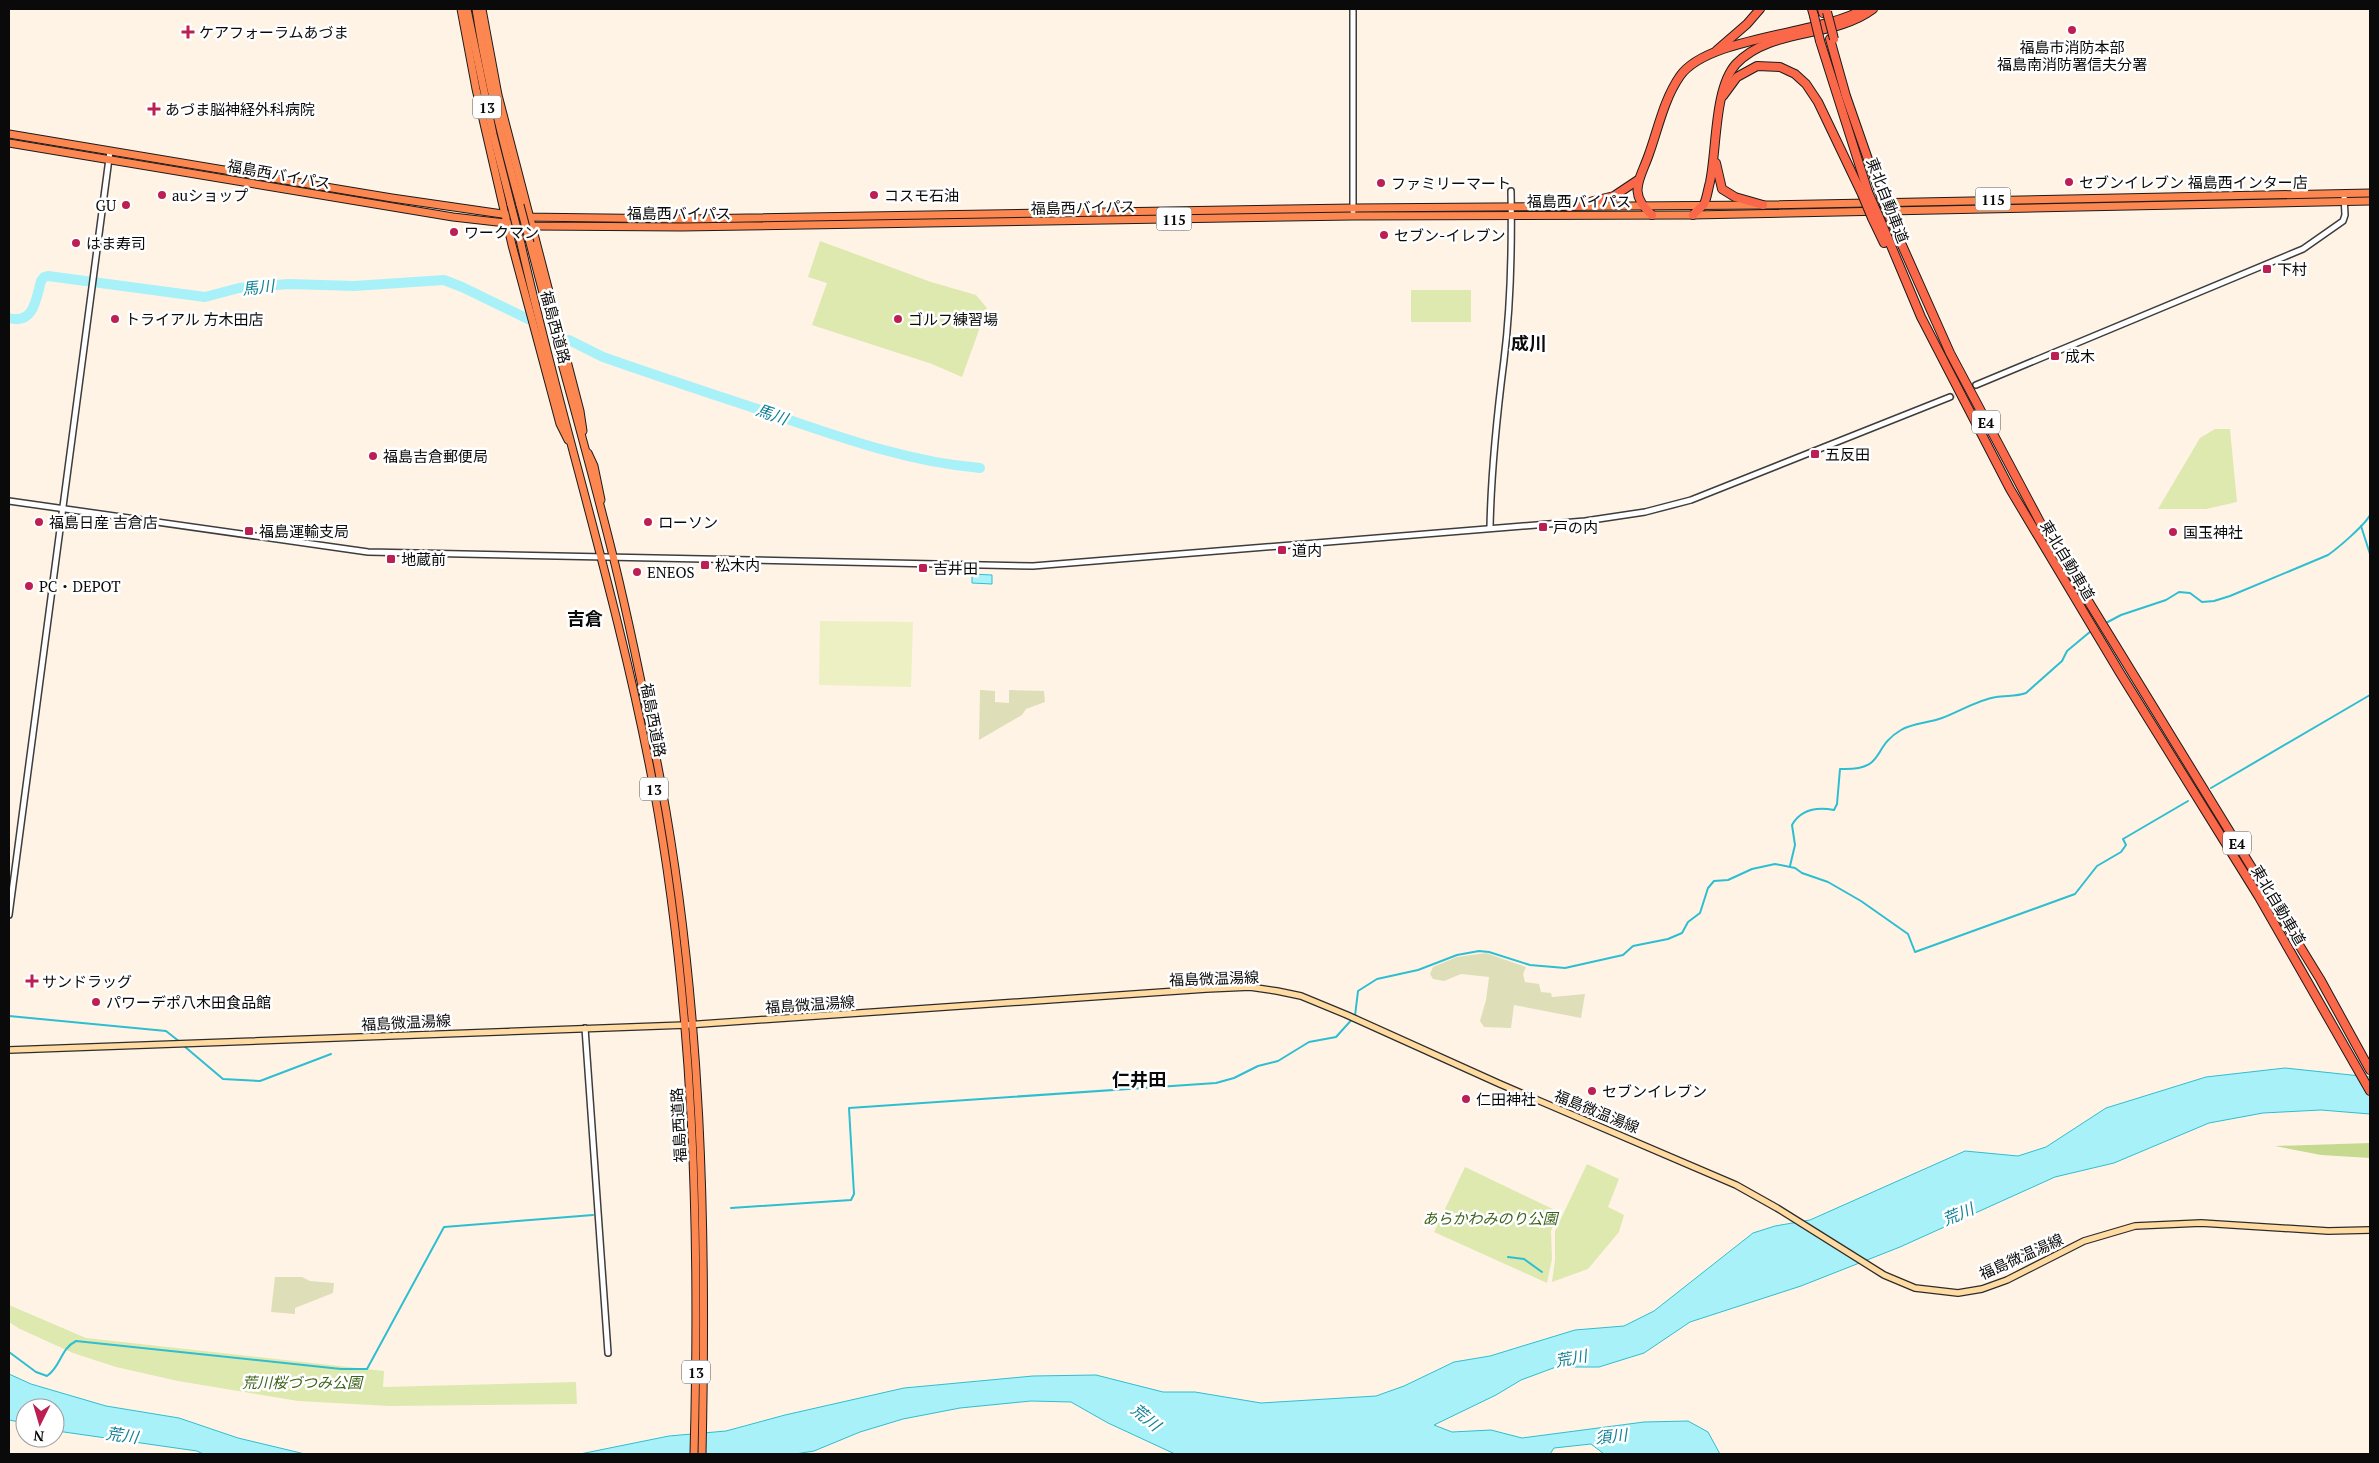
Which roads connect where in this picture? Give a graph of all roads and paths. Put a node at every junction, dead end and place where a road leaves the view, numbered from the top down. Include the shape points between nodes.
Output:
1 (462, 9) edge
2 (467, 9) edge
3 (476, 9) edge
4 (482, 9) edge
5 (1353, 9) edge
6 (1760, 9) edge
7 (1864, 9) edge
8 (1873, 9) edge
9 (1824, 11) edge
10 (1813, 13) edge
11 (1711, 54) junction
12 (1721, 97) junction
13 (9, 134) edge
14 (9, 143) edge
15 (110, 151) junction
16 (1715, 154) junction
17 (109, 159) junction
18 (1638, 180) junction
19 (1511, 192) dead end
20 (1865, 193) junction
21 (2370, 193) edge
22 (2345, 199) junction
23 (2370, 201) edge
24 (1704, 204) junction
25 (1763, 205) junction
26 (1512, 206) junction
27 (1642, 206) junction
28 (1569, 207) junction
29 (1353, 208) junction
30 (1692, 214) junction
31 (505, 215) junction
32 (1512, 215) junction
33 (1652, 215) junction
34 (1353, 216) junction
35 (529, 217) junction
36 (507, 224) junction
37 (532, 226) junction
38 (1976, 385) tunnel mouth
39 (1950, 397) tunnel mouth
40 (583, 446) junction
41 (573, 449) junction
42 (9, 501) edge
43 (62, 508) junction
44 (1490, 528) junction
45 (601, 558) junction
46 (613, 558) junction
47 (9, 915) edge
48 (690, 1024) junction
49 (585, 1028) junction
50 (9, 1050) edge
51 (2370, 1070) edge
52 (2370, 1091) edge
53 (2370, 1230) edge
54 (700, 1290) junction
55 (608, 1353) dead end
56 (694, 1454) edge
57 (702, 1454) edge

1 - 31 highway via 476,90
2 - 41 highway, 福島西道路 / 13, bridge via 489,116
3 - 40 highway, 福島西道路 / 13, bridge via 499,124
4 - 35 highway via 498,95
5 - 29 street
6 - 11 highway
7 - 11 highway
8 - 12 highway via 1851,22 1754,50 1733,68 1722,87
9 - 51 highway, 東北自動車道 / E4, bridge via 1846,96 1879,191 1922,294 1971,395 2041,524 2315,971
10 - 20 highway, 東北自動車道, bridge
11 - 18 highway via 1686,69 1674,85
12 - 16 highway
12 - 20 highway via 1737,77 1757,66 1780,67 1795,74 1818,102
13 - 15 highway, 福島西バイパス / 115
14 - 17 highway, 福島西バイパス / 115
15 - 17 street
15 - 31 highway, 福島西バイパス / 115
16 - 24 highway
16 - 25 highway via 1722,189 1735,197
17 - 36 highway, 福島西バイパス / 115
17 - 43 street
18 - 27 highway
18 - 28 highway via 1614,196
19 - 26 street
20 - 52 highway, 東北自動車道 / E4, bridge via 1921,316 2010,489 2259,897
21 - 22 highway, 115
22 - 23 highway, 115
22 - 25 highway, 福島西バイパス / 115 via 1938,200
22 - 30 highway, 福島西バイパス / 115
22 - 38 street via 2343,221 2303,249
24 - 25 highway, 福島西バイパス / 115
24 - 27 highway, 福島西バイパス / 115
24 - 30 highway
26 - 28 highway, 福島西バイパス / 115
26 - 29 highway, 福島西バイパス / 115
26 - 32 street
27 - 28 highway, 福島西バイパス / 115
27 - 33 highway
29 - 34 street
29 - 35 highway, 福島西バイパス / 115 via 686,218
30 - 33 highway, 福島西バイパス / 115
31 - 35 highway, 福島西バイパス / 115
31 - 36 highway
32 - 33 highway, 福島西バイパス / 115
32 - 34 highway, 福島西バイパス / 115
32 - 44 street via 1512,252 1504,362 1497,403
34 - 37 highway, 福島西バイパス / 115 via 682,227
35 - 37 highway
36 - 37 highway, 福島西バイパス / 115
36 - 41 highway via 560,424
37 - 40 highway via 580,411
39 - 44 street via 1691,500 1616,517
40 - 46 highway, 福島西道路 / 13
41 - 45 highway, 福島西道路 / 13
42 - 43 street
43 - 45 street via 368,552
43 - 47 street
44 - 46 street via 1033,566
45 - 46 street
45 - 48 highway, 福島西道路 / 13 via 631,674 653,786
46 - 48 highway, 福島西道路 / 13 via 661,785 680,904
48 - 49 main road, 福島微温湯線
48 - 53 main road, 福島微温湯線 via 1250,987 1301,996 1736,1184 1884,1275 1915,1288 1958,1293 1982,1288 2007,1280 2084,1241 2135,1226 2201,1223 2328,1231
48 - 54 highway, 福島西道路 / 13 via 702,1185
49 - 50 main road, 福島微温湯線
49 - 55 street
54 - 56 highway, 福島西道路 / 13
54 - 57 highway, 福島西道路 / 13

